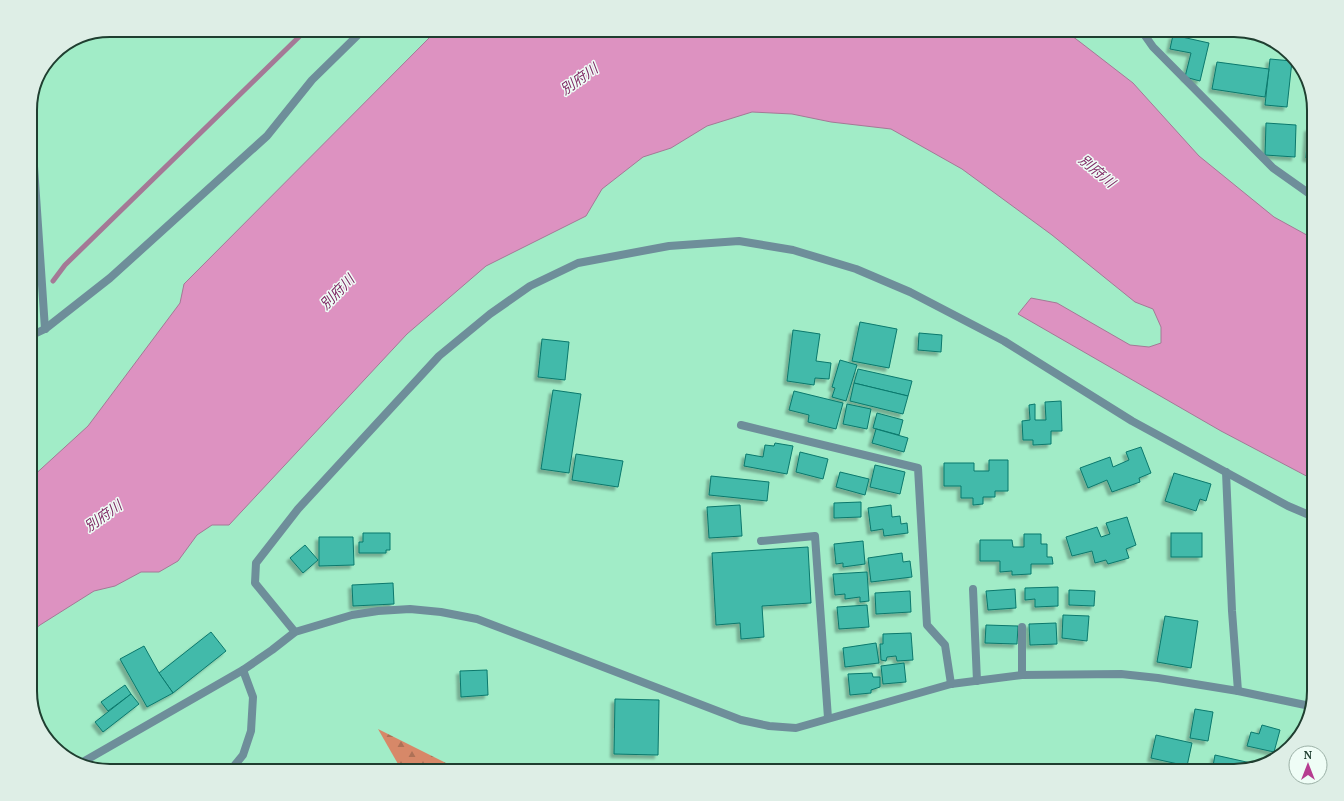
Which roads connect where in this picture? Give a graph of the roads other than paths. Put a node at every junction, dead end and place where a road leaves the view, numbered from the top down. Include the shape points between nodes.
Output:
1 (356, 37) edge
2 (1146, 37) edge
3 (1307, 192) edge
4 (37, 211) edge
5 (45, 329) junction
6 (37, 333) edge
7 (741, 425) dead end
8 (1226, 472) junction
9 (1307, 514) edge
10 (761, 540) dead end
11 (972, 589) dead end
12 (1022, 627) dead end
13 (295, 632) junction
14 (243, 670) junction
15 (1022, 675) junction
16 (977, 681) junction
17 (951, 684) junction
18 (1238, 691) junction
19 (1306, 705) edge
20 (828, 718) junction
21 (86, 760) edge
22 (236, 764) edge

1 - 5 street via 312,80 267,136 110,278
2 - 3 street via 1273,168
4 - 5 street
5 - 6 street
7 - 17 street via 918,468 927,625 945,645
8 - 9 street
8 - 13 street via 1132,421 1004,341 910,292 856,269 793,250 739,241 669,246 578,263 530,286 490,314 439,356 298,509 256,563 255,583
8 - 18 street
10 - 20 street via 815,536
11 - 16 street
12 - 15 street
13 - 14 street
13 - 20 street via 352,615 378,611 410,609 441,612 477,620 561,650 741,720 768,726 796,728
14 - 21 street
14 - 22 street via 253,697 251,731 243,755
15 - 16 street
15 - 18 street via 1121,674
16 - 17 street
17 - 20 street
18 - 19 street

